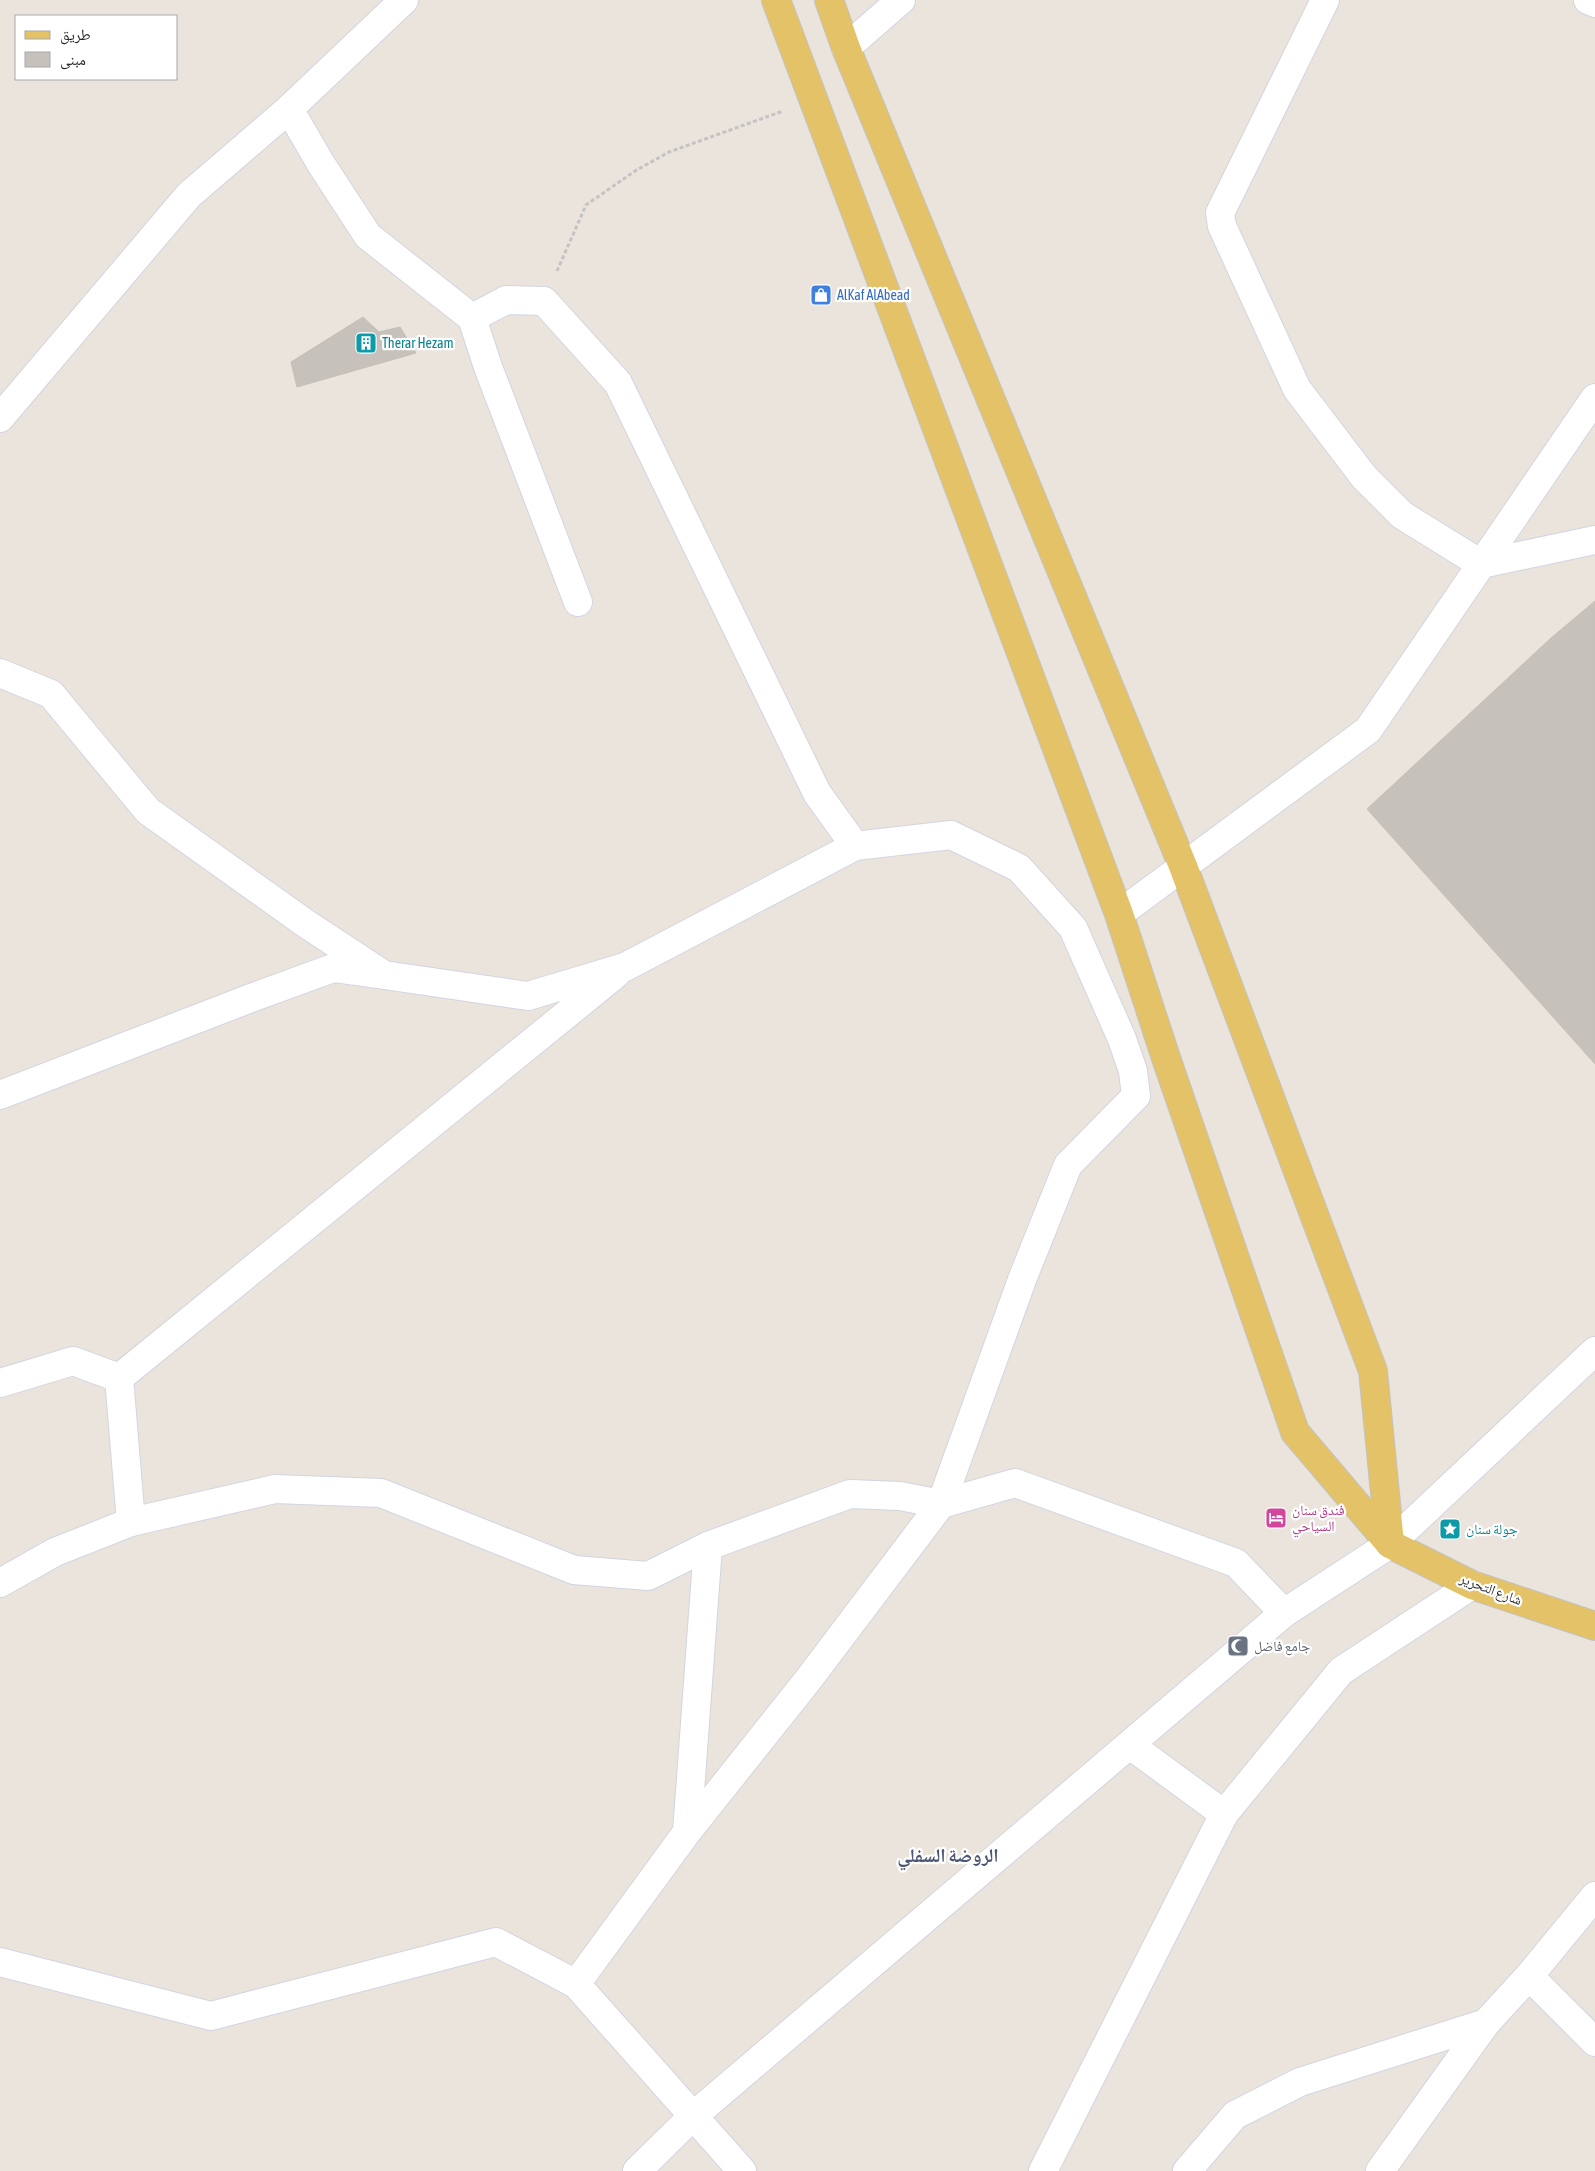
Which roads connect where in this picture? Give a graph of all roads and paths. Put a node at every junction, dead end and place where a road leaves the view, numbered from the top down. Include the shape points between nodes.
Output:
1 (404, 0) edge
2 (776, 0) edge
3 (829, 0) edge
4 (901, 0) edge
5 (1324, 0) edge
6 (1588, 0) edge
7 (1595, 3) edge
8 (846, 48) junction
9 (289, 109) junction
10 (786, 110) dead end
11 (544, 301) junction
12 (472, 318) junction
13 (1595, 398) edge
14 (0, 418) edge
15 (1595, 540) edge
16 (1482, 564) junction
17 (578, 602) dead end
18 (0, 673) edge
19 (855, 846) junction
20 (1183, 866) junction
21 (1119, 914) junction
22 (624, 967) junction
23 (384, 975) junction
24 (1166, 1058) junction
25 (1133, 1071) junction
26 (0, 1095) edge
27 (1595, 1351) edge
28 (119, 1378) junction
29 (0, 1383) edge
30 (942, 1504) junction
31 (131, 1522) junction
32 (1390, 1544) junction
33 (708, 1546) junction
34 (0, 1583) edge
35 (1472, 1584) junction
36 (1284, 1613) junction
37 (1595, 1626) edge
38 (1130, 1745) junction
39 (1224, 1814) junction
40 (687, 1832) junction
41 (1595, 1896) edge
42 (0, 1962) edge
43 (1529, 1976) junction
44 (576, 1984) junction
45 (1486, 2023) junction
46 (1595, 2042) edge
47 (692, 2117) junction
48 (637, 2171) edge
49 (742, 2171) edge
50 (1043, 2171) edge
51 (1187, 2171) edge
52 (1380, 2171) edge

1 - 9 street
2 - 21 main road
3 - 8 main road
4 - 8 street
5 - 16 street via 1220,213 1222,226 1297,389 1364,477 1402,515
6 - 7 street
8 - 20 main road
9 - 12 street via 368,236
9 - 14 street via 189,195
10 - 11 path via 669,152 586,205
11 - 12 street via 506,300
11 - 19 street via 618,383 817,793
12 - 17 street
13 - 16 street
15 - 16 street
16 - 20 street via 1368,730
18 - 23 street via 51,694 148,811
19 - 22 street
19 - 25 street via 951,835 1019,868 1073,928
20 - 21 street
20 - 32 main road via 1373,1371
21 - 24 main road
22 - 23 street via 528,996
22 - 28 street
23 - 26 street via 333,968
24 - 25 street
24 - 32 main road via 1295,1432
25 - 30 street via 1136,1096 1068,1165 1022,1277
27 - 32 street
28 - 29 street via 73,1361
28 - 31 street
30 - 33 street via 900,1496 850,1494
30 - 36 street via 1015,1483 1236,1564
30 - 40 street
31 - 33 street via 275,1489 381,1493 574,1570 648,1576
31 - 34 street via 55,1552
32 - 35 main road, شارع التحرير
32 - 36 street
33 - 40 street
35 - 37 main road, شارع التحرير
35 - 39 street via 1341,1672
36 - 38 street
38 - 39 street
38 - 47 street
39 - 50 street
40 - 44 street
41 - 43 street
42 - 44 street via 211,2016 496,1942
43 - 45 street
43 - 46 street
44 - 47 street
45 - 51 street via 1300,2082 1236,2115
45 - 52 street
47 - 48 street
47 - 49 street

